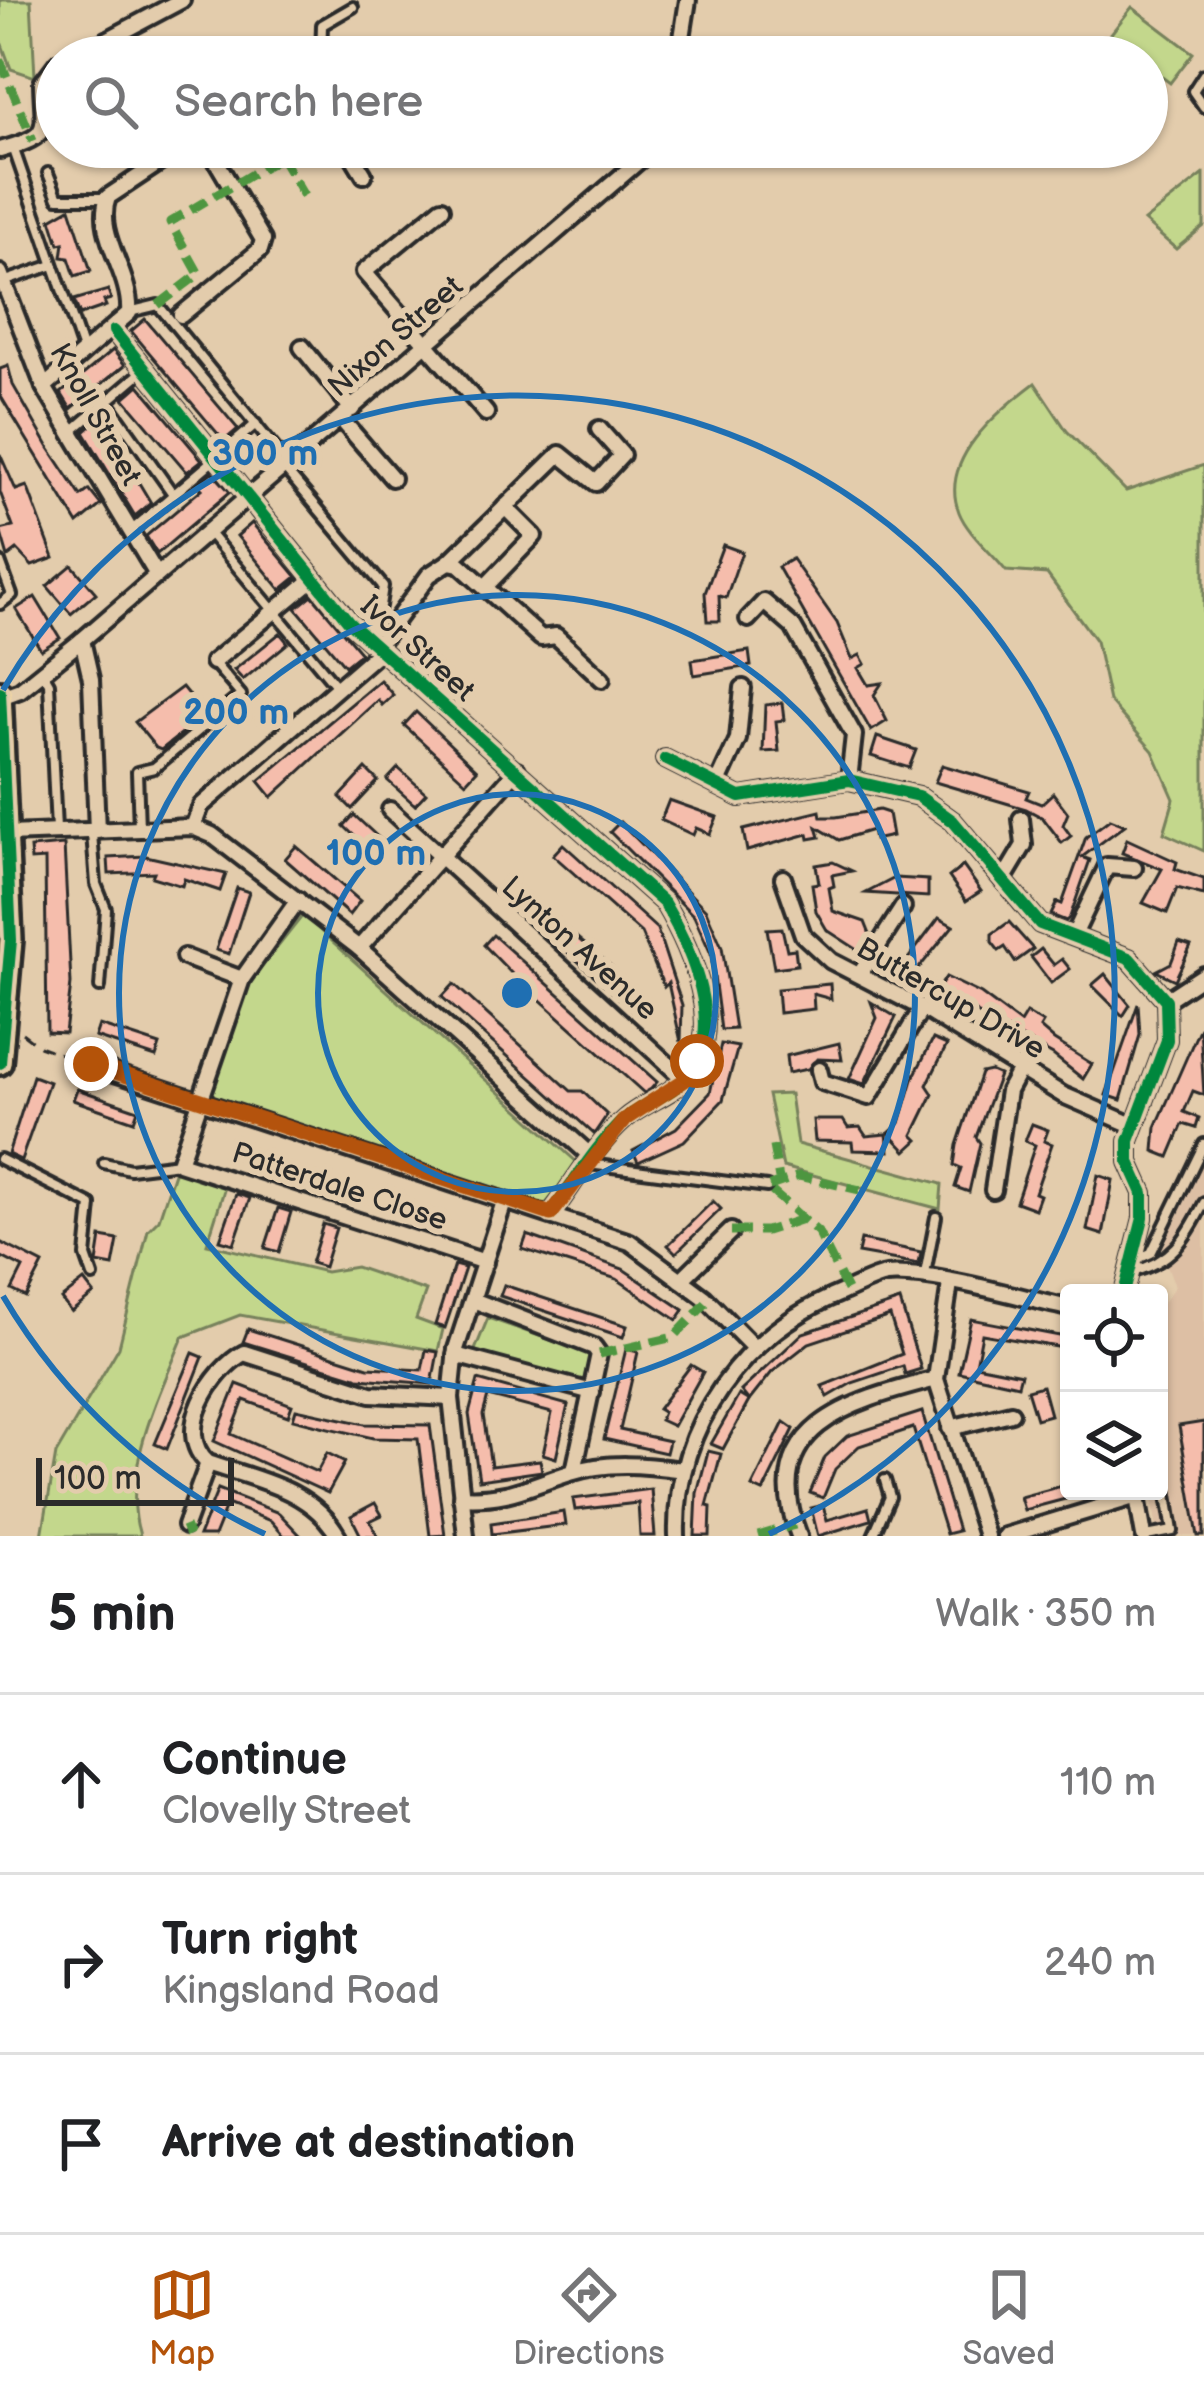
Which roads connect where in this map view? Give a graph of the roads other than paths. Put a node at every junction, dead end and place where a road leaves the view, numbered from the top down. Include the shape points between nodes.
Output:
1 (182, 0) edge
2 (688, 0) edge
3 (353, 7) dead end
4 (114, 36) edge
5 (322, 36) edge
6 (682, 36) edge
7 (1204, 74) edge
8 (1204, 107) edge
9 (36, 137) edge
10 (6, 149) edge
11 (152, 168) edge
12 (220, 168) edge
13 (360, 168) edge
14 (631, 168) edge
15 (48, 173) dead end
16 (364, 175) dead end
17 (108, 198) junction
18 (442, 208) dead end
19 (52, 265) junction
20 (1, 278) edge
21 (129, 312) junction
22 (181, 315) dead end
23 (114, 331) junction
24 (427, 344) junction
25 (302, 347) dead end
26 (85, 354) junction
27 (145, 369) junction
28 (44, 387) junction
29 (108, 402) junction
30 (486, 412) dead end
31 (346, 414) junction
32 (256, 424) junction
33 (599, 429) dead end
34 (70, 433) junction
35 (216, 458) junction
36 (286, 466) junction
37 (392, 478) dead end
38 (173, 494) junction
39 (248, 498) junction
40 (505, 508) junction
41 (132, 530) junction
42 (208, 532) junction
43 (0, 562) edge
44 (449, 562) junction
45 (158, 575) junction
46 (313, 579) junction
47 (485, 587) junction
48 (0, 604) edge
49 (274, 612) junction
50 (748, 619) dead end
51 (362, 633) junction
52 (82, 640) junction
53 (378, 648) junction
54 (213, 662) joint
55 (42, 672) junction
56 (602, 679) dead end
57 (743, 688) dead end
58 (339, 690) junction
59 (0, 694) edge
60 (665, 759) dead end
61 (517, 770) junction
62 (849, 780) junction
63 (717, 785) junction
64 (390, 810) dead end
65 (1021, 820) dead end
66 (193, 827) junction
67 (139, 829) junction
68 (95, 831) junction
69 (56, 832) junction
70 (8, 834) junction
71 (439, 855) junction
72 (1134, 868) dead end
73 (783, 878) dead end
74 (1003, 880) junction
75 (298, 900) junction
76 (903, 907) dead end
77 (1074, 935) junction
78 (359, 948) junction
79 (184, 957) dead end
80 (860, 974) junction
81 (1204, 975) edge
82 (242, 980) junction
83 (100, 987) dead end
84 (1166, 1000) junction
85 (922, 1008) junction
86 (0, 1063) edge
87 (91, 1064) road end
88 (1021, 1067) junction
89 (819, 1070) dead end
90 (685, 1080) junction
91 (197, 1102) junction
92 (1132, 1125) junction
93 (1204, 1144) edge
94 (0, 1159) edge
95 (590, 1161) junction
96 (179, 1162) junction
97 (104, 1163) dead end
98 (767, 1187) dead end
99 (993, 1190) dead end
100 (504, 1202) junction
101 (1204, 1203) edge
102 (551, 1214) junction
103 (936, 1217) dead end
104 (731, 1232) dead end
105 (485, 1262) junction
106 (1131, 1267) junction
107 (93, 1276) dead end
108 (681, 1280) junction
109 (923, 1280) junction
110 (950, 1283) junction
111 (1126, 1284) edge
112 (473, 1300) junction
113 (1060, 1306) edge
114 (753, 1347) junction
115 (455, 1355) junction
116 (936, 1379) junction
117 (592, 1392) junction
118 (451, 1398) junction
119 (1011, 1413) dead end
120 (950, 1428) junction
121 (208, 1463) junction
122 (683, 1470) junction
123 (574, 1472) junction
124 (885, 1480) dead end
125 (461, 1497) junction
126 (1118, 1500) edge
127 (1138, 1500) edge
128 (1168, 1500) edge
129 (185, 1526) dead end
130 (338, 1536) edge
131 (466, 1536) edge
132 (677, 1536) edge
133 (799, 1536) edge
134 (873, 1536) edge
135 (986, 1536) edge
136 (1005, 1536) edge
137 (1145, 1536) edge

1 - 4 street
2 - 6 street
3 - 5 lane via 322,25
7 - 8 lane via 1193,91
9 - 10 street
10 - 19 lane
11 - 17 street
12 - 22 street via 262,240 260,250
13 - 16 street
14 - 24 street, Nixon Street
15 - 17 lane via 58,198
17 - 21 street via 105,223
18 - 24 street via 364,272
19 - 20 lane
19 - 26 lane
20 - 28 street, Knoll Street
21 - 23 street
21 - 32 lane via 158,305
23 - 26 street
23 - 27 street, Ivor Street
24 - 30 street
24 - 31 street, Nixon Street
25 - 31 street
26 - 28 street
27 - 29 lane
27 - 35 street, Ivor Street
28 - 34 street, Knoll Street
29 - 34 lane
29 - 38 lane
31 - 36 street, Nixon Street
31 - 37 street
32 - 35 lane
32 - 36 lane
33 - 40 street via 622,455 596,483 560,454
34 - 41 street, Knoll Street
35 - 38 lane
35 - 39 street, Ivor Street
36 - 39 street, Nixon Street
36 - 51 lane via 383,586
38 - 41 lane
39 - 42 street, Nixon Street
39 - 46 street, Ivor Street
40 - 44 street
40 - 47 street via 533,536
41 - 45 street, Knoll Street
42 - 45 street, Nixon Street
42 - 49 lane
43 - 48 lane via 12,595
44 - 47 street
44 - 53 street via 429,575
45 - 52 street, Nixon Street
46 - 49 street
46 - 51 street, Ivor Street
47 - 56 street
49 - 54 street
49 - 58 lane
50 - 62 street via 764,602 793,627 854,735
51 - 53 street, Ivor Street
52 - 55 street, Nixon Street
52 - 68 street via 91,680
53 - 58 street
53 - 61 street, Ivor Street
54 - 67 lane via 241,695 154,769 136,772
55 - 59 street, Nixon Street
55 - 69 lane via 49,682
57 - 63 street via 738,739
58 - 66 street via 201,806
59 - 70 main road
60 - 63 street
61 - 71 street
61 - 90 street, Ivor Street via 664,904 692,950 704,1023
62 - 63 street via 740,797
62 - 74 street via 918,796 952,821
64 - 71 street, Lynton Avenue
65 - 74 street via 1024,845
66 - 67 street
66 - 75 street via 243,854
67 - 68 street
68 - 69 street
68 - 83 lane via 96,884 106,909
69 - 70 street
70 - 86 main road
71 - 78 street
71 - 90 street, Lynton Avenue
72 - 77 street via 1107,866
73 - 80 street, Buttercup Drive via 802,935
74 - 77 street via 1040,923
75 - 78 street
75 - 82 street
76 - 80 street
77 - 84 street via 1129,958
78 - 95 street
79 - 82 street
80 - 85 street, Buttercup Drive
81 - 84 street
82 - 91 street
84 - 92 street via 1167,1040
85 - 88 street, Buttercup Drive
85 - 89 street via 868,1097 822,1082
87 - 91 street
88 - 92 street, Buttercup Drive
88 - 99 street via 1008,1091
90 - 95 street via 625,1119
91 - 96 street
91 - 100 street
92 - 106 street via 1130,1162 1143,1193
93 - 106 lane via 1151,1253
94 - 107 lane via 91,1205 86,1256
95 - 98 lane
95 - 102 street
96 - 97 lane via 130,1169
96 - 105 street, Patterdale Close
100 - 102 street
100 - 105 street
101 - 106 lane via 1185,1241 1160,1264
102 - 108 street via 630,1242
103 - 109 lane
104 - 108 street
105 - 112 street
106 - 111 street
108 - 114 street
109 - 110 street
109 - 114 street via 885,1275 814,1304
110 - 113 street
110 - 116 street
112 - 115 street
112 - 117 street via 594,1347
114 - 122 street via 710,1399
115 - 117 street
115 - 118 street
116 - 120 street
116 - 133 street via 847,1402 808,1435 791,1467 789,1508
117 - 123 street
118 - 121 street via 371,1394 244,1354 221,1365 203,1399 194,1444
118 - 125 street
119 - 120 street
120 - 135 street
121 - 129 street
121 - 130 street via 305,1498 325,1511
122 - 123 street via 633,1463
122 - 132 street
123 - 125 street via 498,1500
124 - 134 lane via 890,1497
125 - 131 street
126 - 136 street
127 - 137 street
128 - 137 lane via 1173,1531

